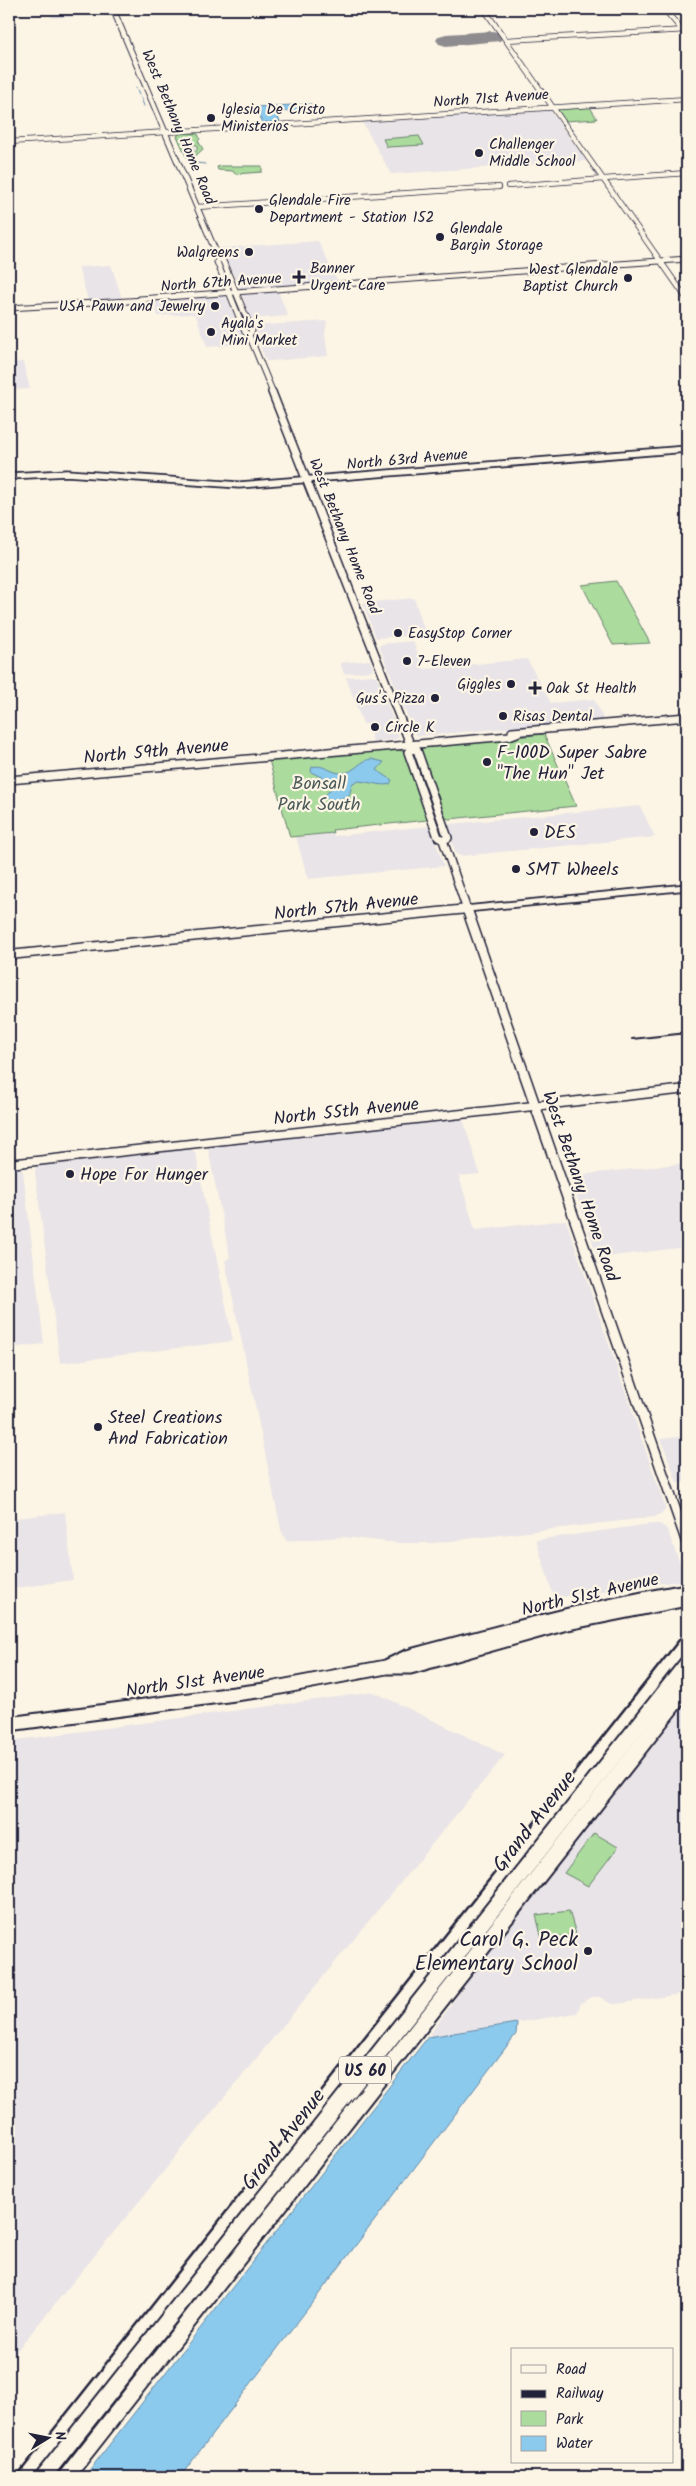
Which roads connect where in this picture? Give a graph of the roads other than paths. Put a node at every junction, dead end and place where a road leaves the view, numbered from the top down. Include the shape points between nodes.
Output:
1 (113, 9) edge
2 (484, 9) edge
3 (664, 9) edge
4 (685, 30) edge
5 (687, 36) edge
6 (506, 40) junction
7 (687, 98) edge
8 (551, 107) junction
9 (165, 131) junction
10 (9, 141) edge
11 (687, 173) edge
12 (603, 180) junction
13 (197, 207) junction
14 (687, 259) edge
15 (661, 261) junction
16 (233, 292) junction
17 (687, 299) edge
18 (9, 308) edge
19 (687, 449) edge
20 (9, 476) edge
21 (307, 480) junction
22 (687, 717) edge
23 (410, 745) junction
24 (9, 780) edge
25 (428, 809) junction
26 (442, 823) junction
27 (445, 837) junction
28 (687, 887) edge
29 (467, 909) junction
30 (9, 955) edge
31 (687, 1089) edge
32 (536, 1106) junction
33 (9, 1164) edge
34 (687, 1543) edge
35 (682, 1596) edge
36 (687, 1664) edge
37 (687, 1687) edge
38 (9, 1724) edge
39 (43, 2477) edge
40 (66, 2477) edge

1 - 9 main road, West Bethany Home Road
2 - 6 street
3 - 4 street
4 - 5 street
4 - 6 street
6 - 8 street
7 - 8 street, North 71st Avenue
8 - 9 street, North 71st Avenue
8 - 12 street
9 - 10 street, North 71st Avenue
9 - 13 main road, West Bethany Home Road
11 - 12 street
12 - 13 street
12 - 15 street
13 - 16 main road, West Bethany Home Road via 218,257 217,262
14 - 15 main road, North 67th Avenue
15 - 16 main road, North 67th Avenue
15 - 17 street
16 - 18 main road, North 67th Avenue
16 - 21 main road, West Bethany Home Road via 245,332 249,335
19 - 21 street, North 63rd Avenue
20 - 21 street, North 63rd Avenue via 79,472 215,485
21 - 23 main road, West Bethany Home Road
22 - 23 main road, North 59th Avenue
23 - 24 main road, North 59th Avenue
23 - 25 main road, West Bethany Home Road via 408,752
23 - 26 main road, West Bethany Home Road via 417,750
25 - 26 main road
25 - 27 main road, West Bethany Home Road via 433,824 438,825
26 - 27 main road, West Bethany Home Road
27 - 29 main road, West Bethany Home Road
28 - 29 street, North 57th Avenue
29 - 30 street, North 57th Avenue
29 - 32 main road, West Bethany Home Road
31 - 32 street, North 55th Avenue
32 - 33 street, North 55th Avenue
32 - 34 main road, West Bethany Home Road
35 - 38 main road, North 51st Avenue via 549,1628 410,1667 386,1667 266,1690
36 - 39 highway, Grand Avenue / US 60
37 - 40 highway, Grand Avenue / US 60

